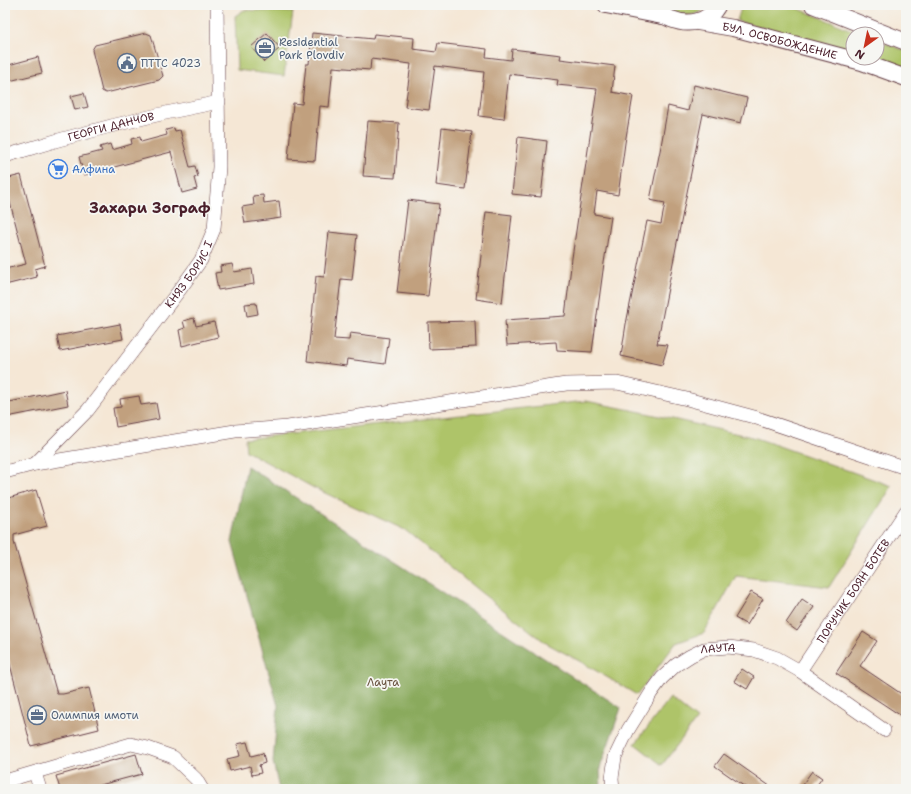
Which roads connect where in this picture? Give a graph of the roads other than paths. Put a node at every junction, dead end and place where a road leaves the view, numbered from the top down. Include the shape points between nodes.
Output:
1 (217, 5) edge
2 (606, 5) edge
3 (718, 5) edge
4 (813, 5) edge
5 (658, 10) edge
6 (698, 22) junction
7 (906, 42) edge
8 (906, 78) edge
9 (219, 102) junction
10 (5, 156) edge
11 (35, 464) junction
12 (906, 468) edge
13 (5, 472) edge
14 (906, 511) edge
15 (800, 671) junction
16 (884, 730) dead end
17 (35, 773) junction
18 (5, 781) edge
19 (40, 789) edge
20 (202, 789) edge
21 (613, 789) edge

1 - 9 street, КНЯЗ БОРИС I
2 - 5 main road
3 - 6 main road via 708,17
4 - 7 main road
5 - 6 main road, БУЛ. ОСВОБОЖДЕНИЕ via 678,22
6 - 8 main road, БУЛ. ОСВОБОЖДЕНИЕ via 733,28 854,60
9 - 10 street, ГЕОРГИ ДАНЧОВ via 104,128
9 - 11 street, КНЯЗ БОРИС I via 219,167 214,229 201,260 88,410
11 - 12 street via 566,384 618,383 754,417
11 - 13 street
14 - 15 street, ПОРУЧИК БОЯН БОТЕВ
15 - 16 street, ЛАУТА
15 - 21 street, ЛАУТА via 777,658 754,650 728,647 704,649 690,656 662,678 628,730 615,757
17 - 18 street
17 - 19 street
17 - 20 street via 131,744 173,757 196,779

